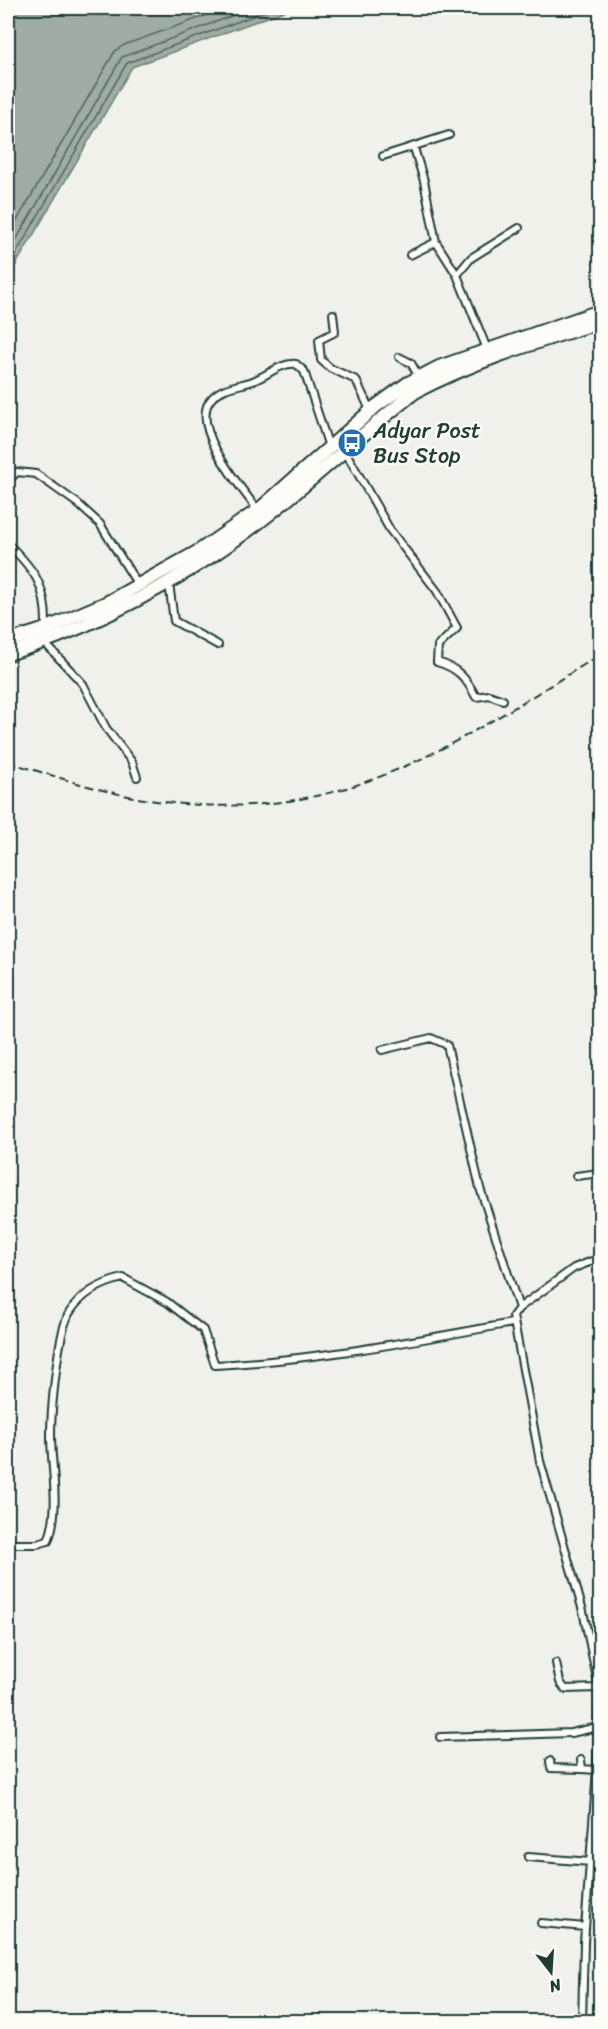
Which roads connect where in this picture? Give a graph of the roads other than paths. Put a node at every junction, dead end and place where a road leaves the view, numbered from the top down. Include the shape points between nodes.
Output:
1 (449, 135) dead end
2 (414, 148) junction
3 (383, 156) dead end
4 (519, 228) dead end
5 (436, 242) junction
6 (410, 255) dead end
7 (457, 275) junction
8 (600, 310) edge
9 (333, 314) dead end
10 (600, 322) edge
11 (487, 349) junction
12 (399, 357) dead end
13 (419, 377) junction
14 (371, 411) junction
15 (330, 447) junction
16 (345, 450) junction
17 (8, 481) edge
18 (272, 505) junction
19 (258, 510) junction
20 (8, 544) edge
21 (169, 581) junction
22 (138, 585) junction
23 (44, 634) junction
24 (8, 641) edge
25 (218, 645) dead end
26 (8, 654) edge
27 (503, 700) dead end
28 (137, 777) dead end
29 (382, 1050) dead end
30 (600, 1173) edge
31 (576, 1176) dead end
32 (600, 1258) edge
33 (519, 1308) junction
34 (512, 1323) junction
35 (8, 1544) edge
36 (600, 1646) edge
37 (591, 1648) junction
38 (556, 1663) dead end
39 (598, 1688) junction
40 (598, 1727) junction
41 (440, 1737) dead end
42 (581, 1760) dead end
43 (550, 1761) dead end
44 (582, 1769) junction
45 (597, 1770) junction
46 (528, 1857) dead end
47 (591, 1862) junction
48 (541, 1923) dead end
49 (585, 1927) junction
50 (582, 2022) edge

1 - 2 street
2 - 3 street
2 - 5 street
4 - 7 street via 471,258
5 - 6 street
5 - 7 street
7 - 11 street
8 - 11 highway
9 - 14 street via 336,332 319,340 321,360 356,380
10 - 16 highway via 441,378 415,392
11 - 13 highway
12 - 13 street via 411,363
13 - 14 highway
14 - 15 highway
15 - 18 highway
15 - 19 street via 304,371 296,364 281,366 268,376 212,397 206,407 205,422 223,462
16 - 18 highway
16 - 27 street via 390,530 436,591 458,628 438,646 438,662 453,667 468,681 476,697
17 - 22 street via 17,472 36,474 77,502 100,524
18 - 19 highway
18 - 21 highway via 213,555
19 - 22 highway via 199,551
20 - 23 street via 45,592
21 - 23 highway via 110,614
21 - 25 street via 174,621
22 - 23 highway
23 - 24 highway
23 - 26 highway
23 - 28 street via 83,684 106,728 132,762
29 - 33 street via 431,1038 447,1045 480,1188
30 - 31 street
32 - 33 street via 574,1268
33 - 34 street
34 - 35 street via 387,1346 215,1365 203,1330 167,1302 123,1278 101,1283 69,1312 60,1343 51,1433 52,1532 48,1541
34 - 37 street via 540,1461
36 - 37 street
37 - 39 street
38 - 39 street via 565,1689
39 - 40 street
40 - 41 street via 571,1733
40 - 45 street
42 - 44 street
43 - 44 street via 551,1768
44 - 45 street
45 - 47 street
46 - 47 street
47 - 49 street
48 - 49 street
49 - 50 street

